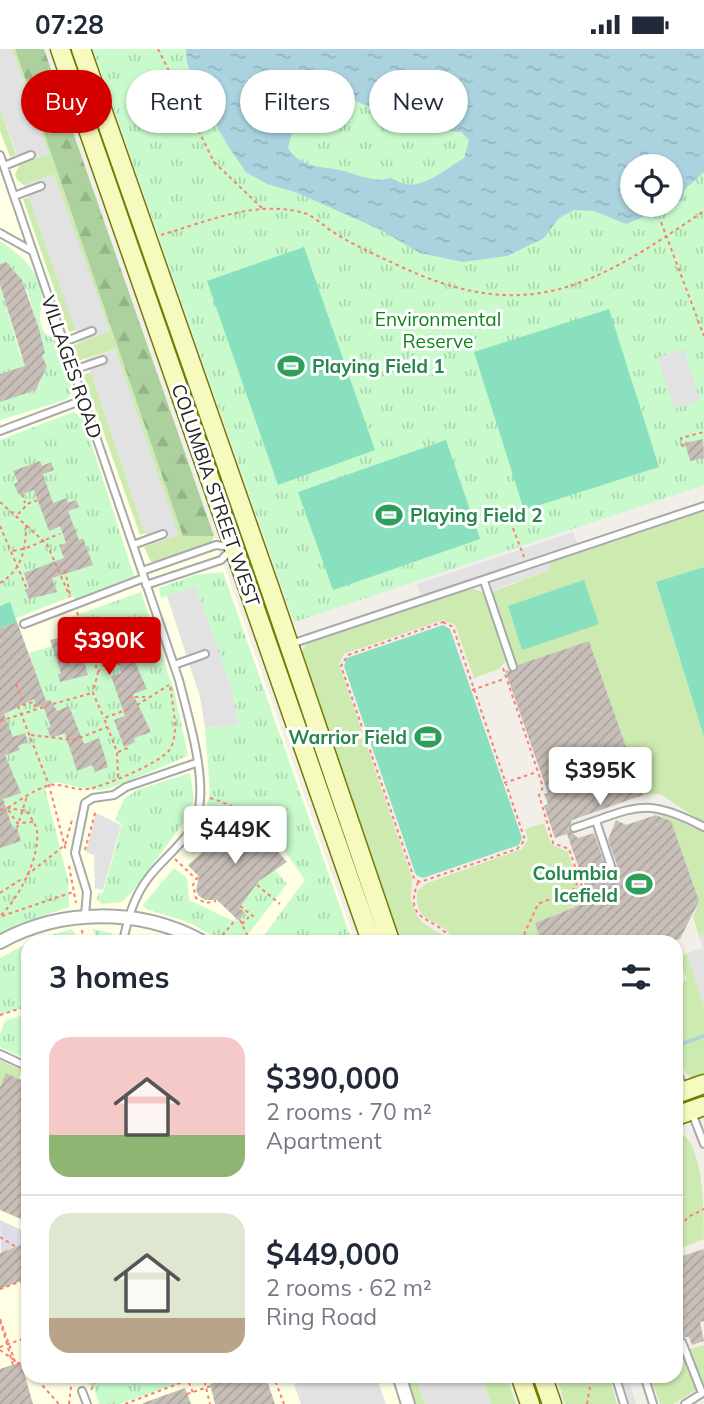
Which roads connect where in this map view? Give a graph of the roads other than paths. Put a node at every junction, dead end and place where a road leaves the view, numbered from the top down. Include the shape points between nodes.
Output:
1 (60, 49) edge
2 (81, 49) edge
3 (0, 155) edge
4 (32, 155) dead end
5 (4, 166) junction
6 (41, 186) dead end
7 (14, 196) junction
8 (0, 233) edge
9 (33, 251) junction
10 (92, 331) dead end
11 (64, 342) junction
12 (103, 360) dead end
13 (73, 370) junction
14 (83, 400) junction
15 (0, 431) edge
16 (704, 506) edge
17 (163, 534) dead end
18 (253, 540) junction
19 (133, 545) junction
20 (234, 547) junction
21 (144, 578) junction
22 (484, 581) junction
23 (24, 624) dead end
24 (290, 645) junction
25 (205, 655) dead end
26 (174, 665) junction
27 (513, 667) dead end
28 (197, 763) junction
29 (596, 821) junction
30 (704, 827) edge
31 (574, 828) dead end
32 (611, 866) dead end
33 (128, 919) junction
34 (83, 920) junction
35 (124, 935) edge
36 (186, 935) edge
37 (369, 935) edge
38 (388, 935) edge
39 (0, 942) edge
40 (0, 1054) edge
41 (21, 1065) edge
42 (704, 1084) edge
43 (683, 1091) edge
44 (690, 1111) edge
45 (704, 1144) edge
46 (683, 1344) edge
47 (401, 1383) edge
48 (523, 1383) edge
49 (545, 1383) edge
50 (617, 1383) edge
51 (646, 1383) edge
52 (82, 1391) road end
53 (703, 1392) edge
54 (87, 1404) edge
55 (408, 1404) edge
56 (530, 1404) edge
57 (552, 1404) edge
58 (624, 1404) edge
59 (653, 1404) edge
60 (685, 1404) edge

1 - 20 main road, COLUMBIA STREET WEST
2 - 18 main road, COLUMBIA STREET WEST
3 - 5 lane, VILLAGES ROAD
4 - 5 lane
5 - 7 lane, VILLAGES ROAD
6 - 7 lane
7 - 9 lane, VILLAGES ROAD
8 - 9 lane
9 - 11 lane, VILLAGES ROAD
10 - 11 lane
11 - 13 lane, VILLAGES ROAD
12 - 13 lane
13 - 14 lane, VILLAGES ROAD
14 - 15 lane
14 - 19 lane, VILLAGES ROAD
16 - 22 lane
17 - 19 lane
18 - 20 lane
18 - 24 main road, COLUMBIA STREET WEST
19 - 21 lane, VILLAGES ROAD
20 - 21 lane via 216,545
20 - 21 lane via 221,560
20 - 37 main road, COLUMBIA STREET WEST
21 - 23 lane
21 - 26 lane, VILLAGES ROAD
22 - 24 lane
22 - 27 lane
24 - 38 main road, COLUMBIA STREET WEST
25 - 26 lane
26 - 28 lane, VILLAGES ROAD
28 - 33 lane, VILLAGES ROAD via 198,815 135,897
28 - 34 lane via 85,803 75,853 87,892
29 - 30 lane via 645,805 672,810
29 - 31 lane
29 - 32 lane
33 - 34 street
33 - 35 lane, VILLAGES ROAD
33 - 36 street
34 - 39 street via 57,920
40 - 41 lane
42 - 43 main road
44 - 45 lane
46 - 53 lane
47 - 55 street
48 - 56 main road
49 - 57 main road
50 - 58 lane
51 - 59 lane
52 - 54 lane
53 - 60 lane

